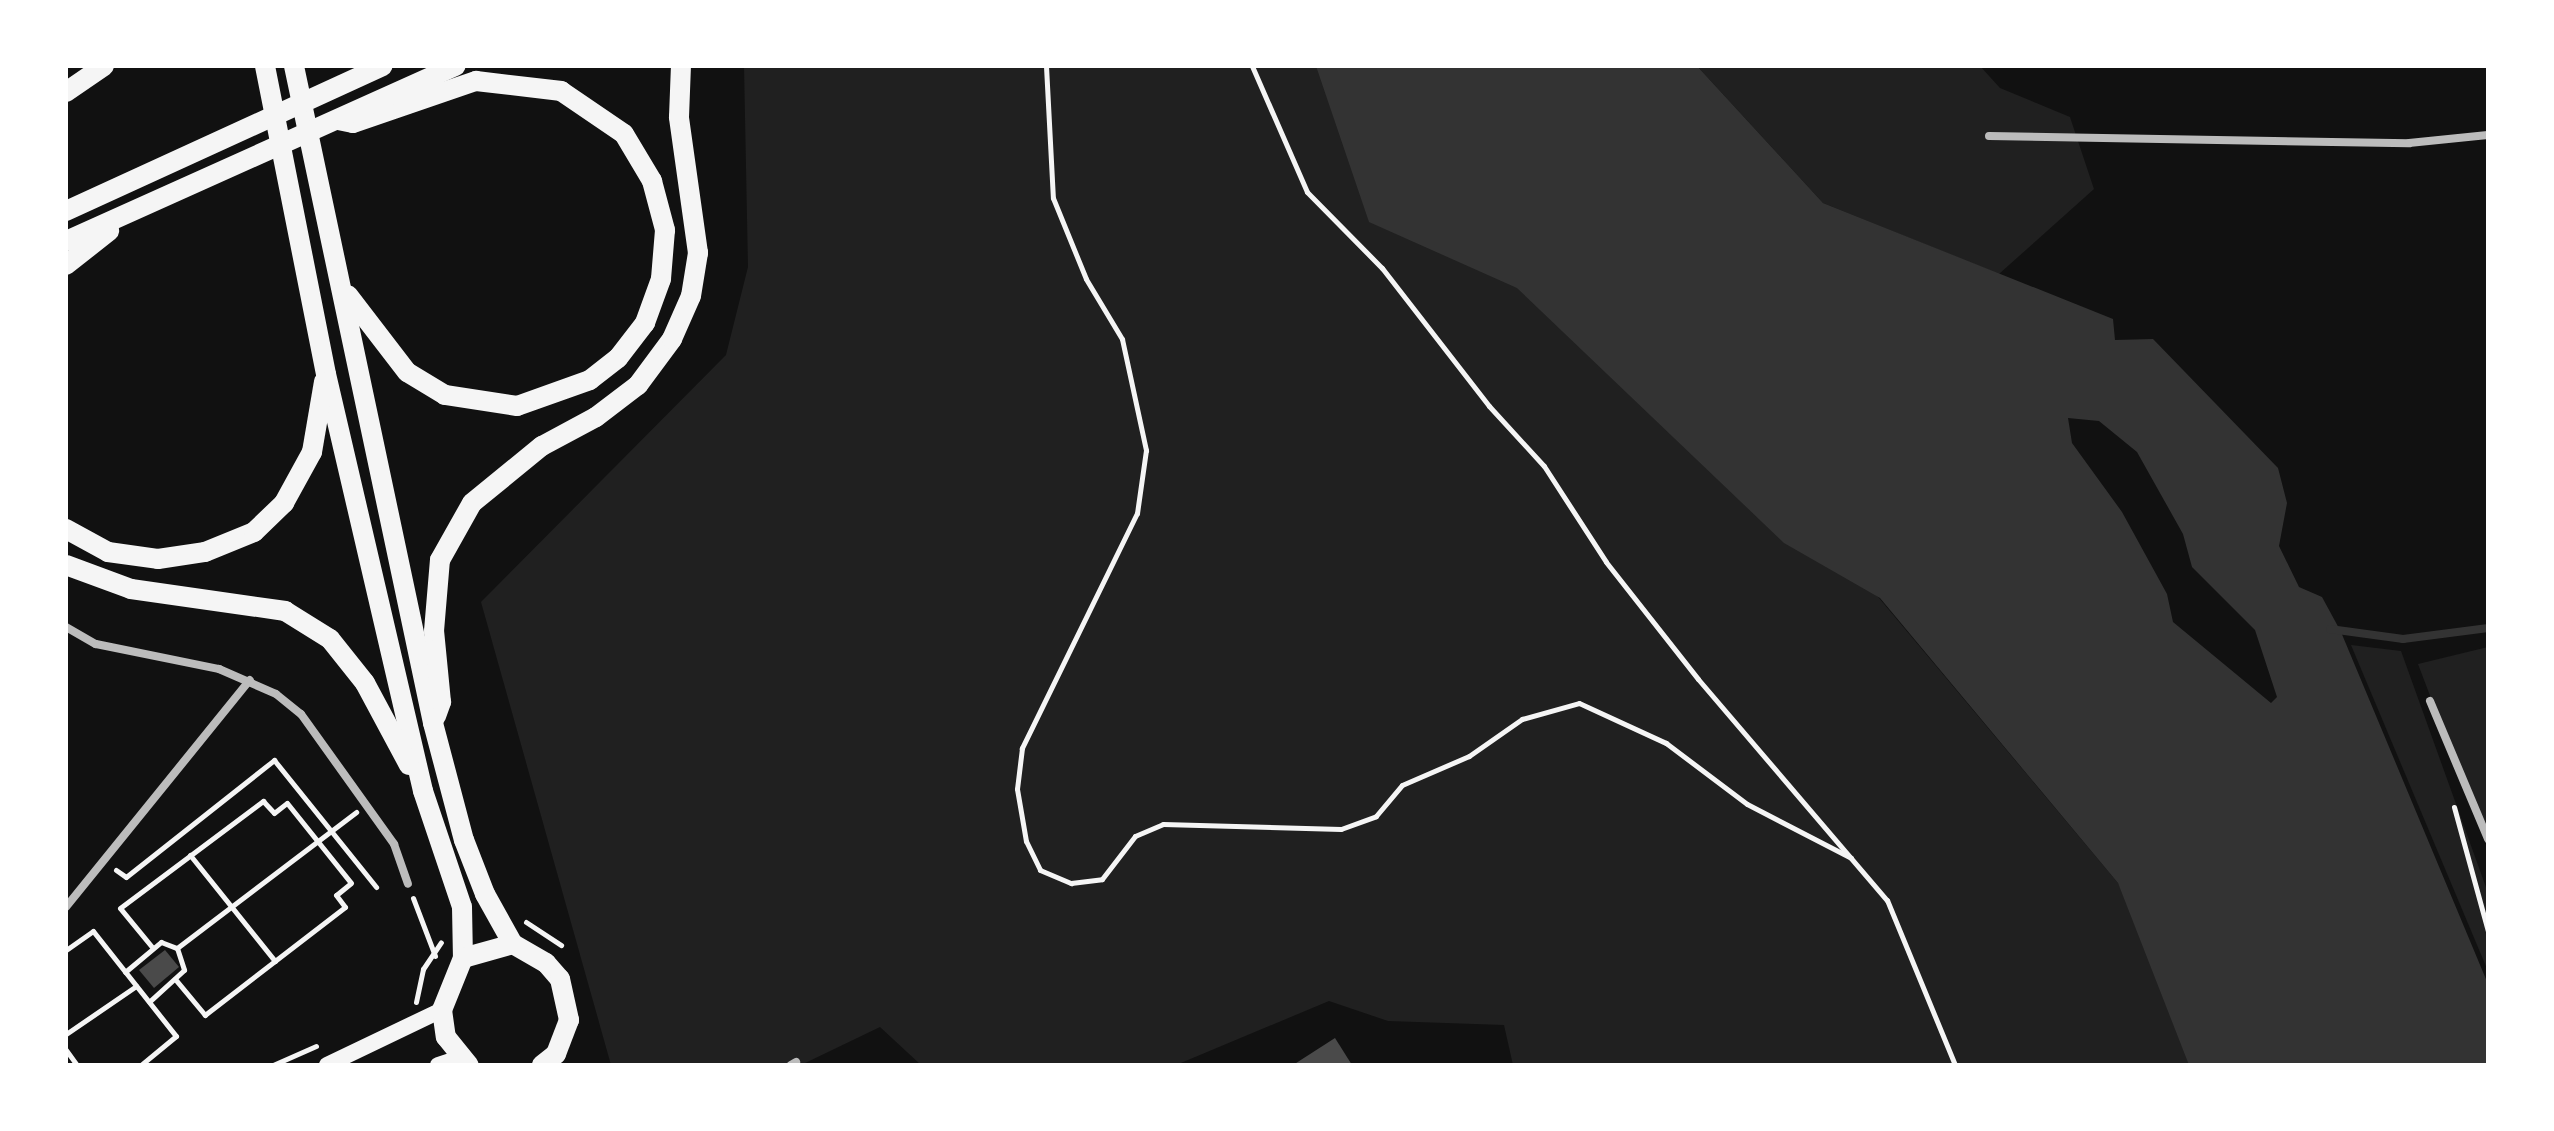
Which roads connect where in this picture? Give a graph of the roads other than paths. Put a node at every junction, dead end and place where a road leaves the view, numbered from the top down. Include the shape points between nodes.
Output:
1 (104, 66) edge
2 (265, 66) edge
3 (382, 66) edge
4 (456, 66) edge
5 (681, 66) edge
6 (292, 67) edge
7 (66, 92) edge
8 (338, 120) junction
9 (2488, 135) edge
10 (1989, 136) dead end
11 (146, 206) junction
12 (66, 211) edge
13 (66, 241) edge
14 (66, 265) edge
15 (338, 278) junction
16 (326, 374) junction
17 (66, 529) edge
18 (66, 565) edge
19 (66, 627) edge
20 (250, 680) junction
21 (2430, 701) dead end
22 (433, 723) junction
23 (423, 791) junction
24 (2488, 839) edge
25 (408, 884) road end
26 (66, 907) edge
27 (513, 944) junction
28 (463, 958) junction
29 (442, 1010) junction
30 (465, 1061) edge
31 (551, 1061) edge
32 (327, 1065) edge
33 (438, 1065) edge

1 - 7 main road
2 - 16 main road
3 - 12 main road
4 - 8 main road
5 - 22 main road via 679,117 698,253 691,296 672,339 638,385 596,417 542,446 472,503 440,560 434,631 441,702
6 - 15 main road
8 - 11 main road
8 - 15 main road via 353,123 476,81 561,91 624,134 652,181 665,230 661,279 645,323 618,358 590,380 517,406 445,395 407,372 363,320
9 - 10 street via 2409,143
11 - 13 main road
11 - 14 main road
15 - 22 main road
16 - 17 main road via 312,452 284,503 254,532 205,552 158,559 108,552
16 - 23 main road
18 - 23 main road via 131,589 285,611 330,639 365,683
19 - 20 street via 96,644 191,662
20 - 25 street via 301,714 394,844
20 - 26 street
21 - 24 street
22 - 27 main road via 464,840 485,894
23 - 28 main road via 462,907
27 - 28 main road
27 - 31 main road via 546,963 568,999 569,1020
28 - 29 main road
29 - 30 main road via 446,1037
29 - 32 main road
30 - 33 main road

